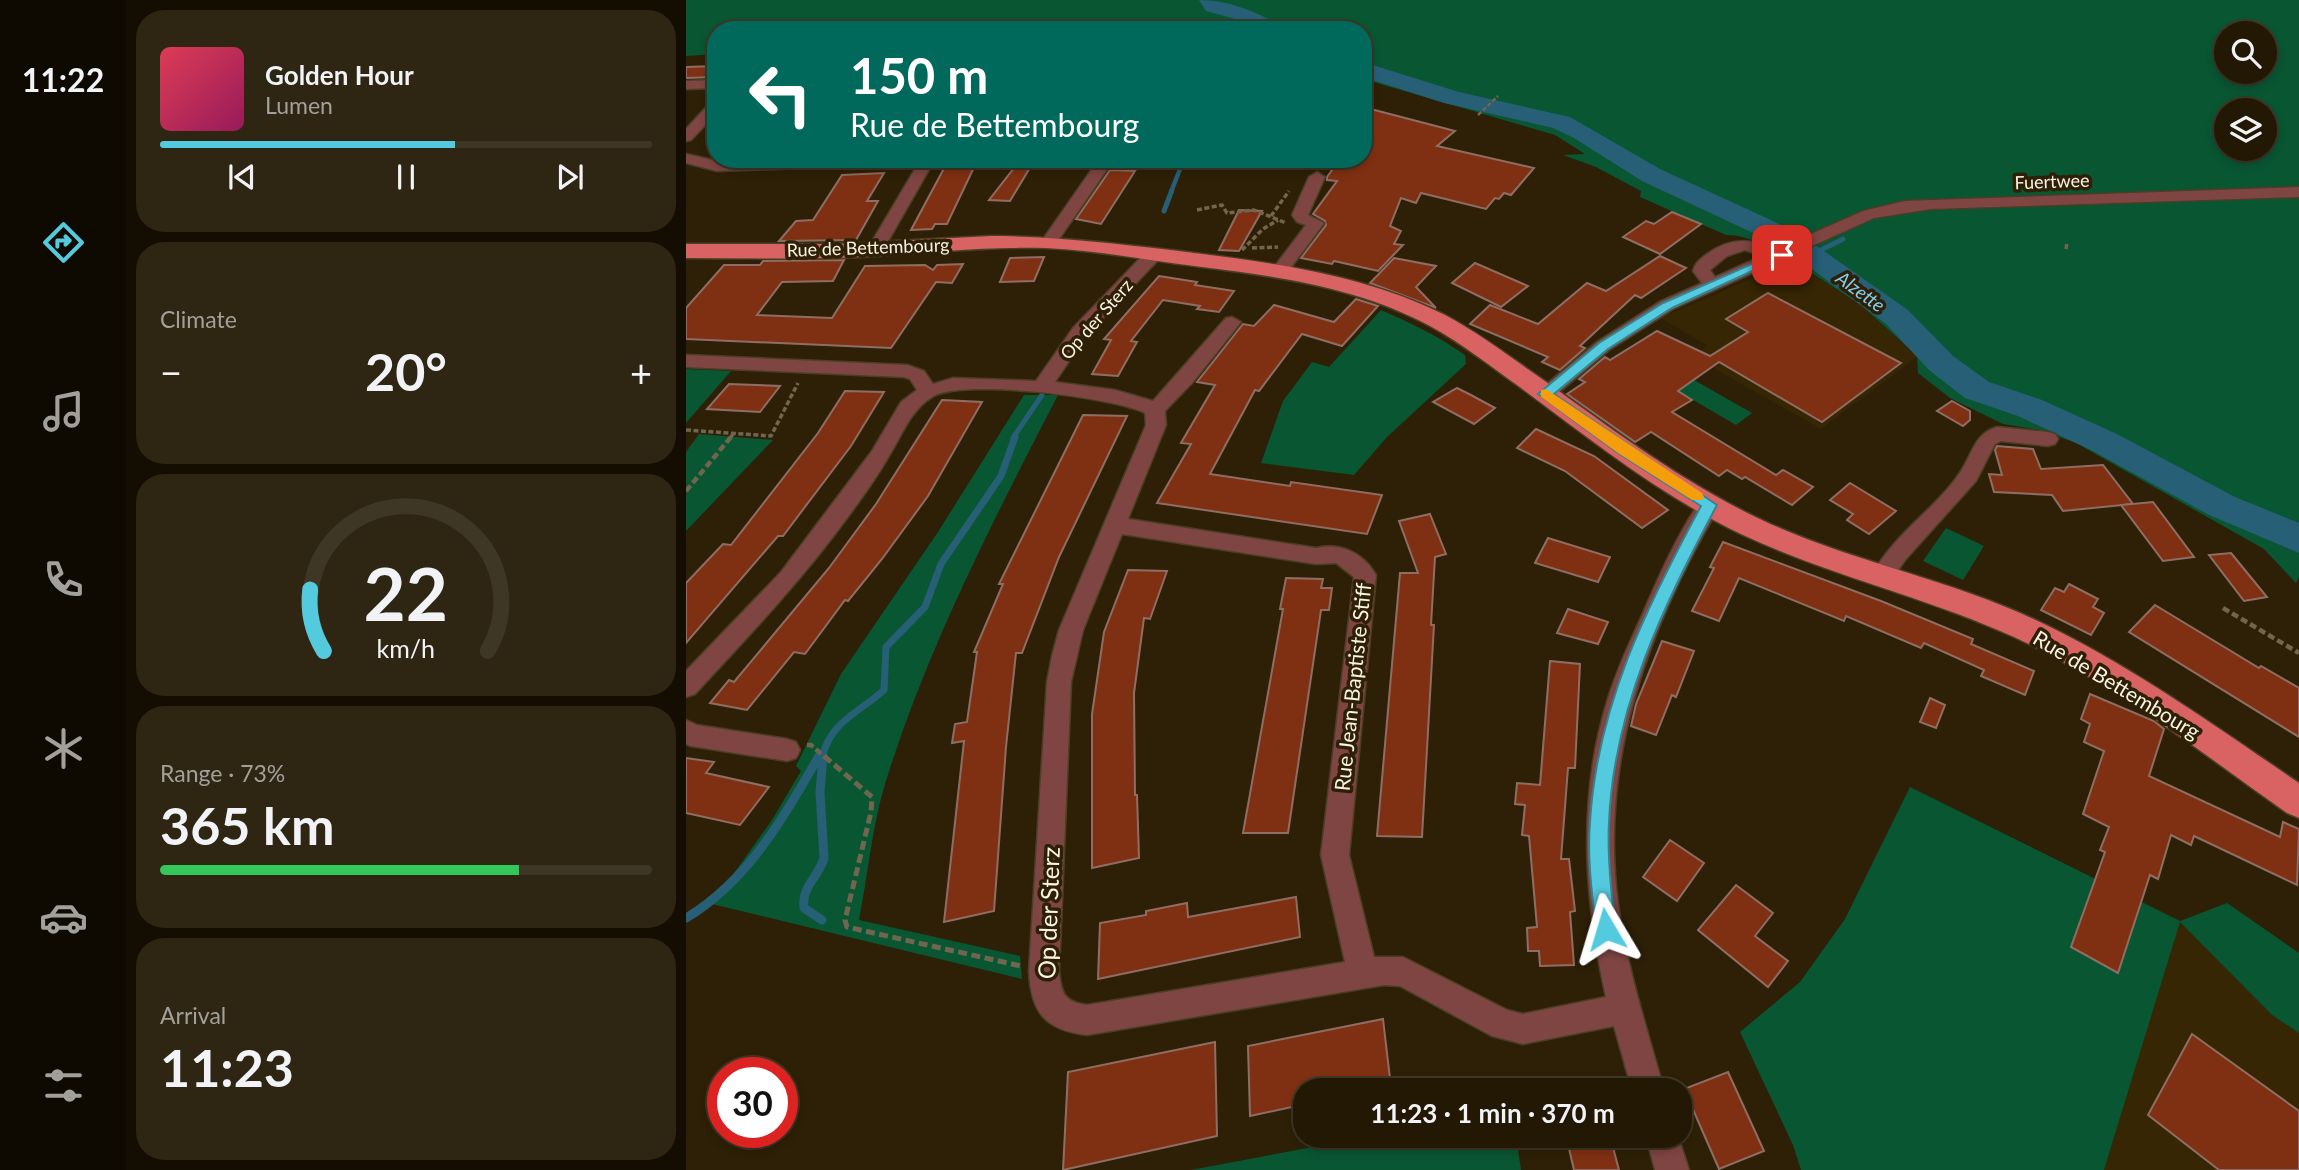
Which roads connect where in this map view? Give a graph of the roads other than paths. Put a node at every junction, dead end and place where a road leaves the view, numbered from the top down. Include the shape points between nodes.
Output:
1 (707, 84) edge
2 (686, 85) edge
3 (707, 115) edge
4 (686, 137) edge
5 (686, 159) edge
6 (707, 164) edge
7 (923, 168) edge
8 (1100, 168) edge
9 (1317, 177) dead end
10 (2299, 192) edge
11 (1049, 242) junction
12 (875, 250) junction
13 (686, 251) edge
14 (1154, 254) junction
15 (1779, 256) junction
16 (1280, 270) junction
17 (1712, 284) junction
18 (1233, 322) dead end
19 (686, 361) edge
20 (1041, 388) junction
21 (928, 391) junction
22 (1545, 394) junction
23 (1155, 410) junction
24 (2048, 439) dead end
25 (1709, 505) junction
26 (1114, 525) junction
27 (1884, 573) junction
28 (686, 687) edge
29 (686, 731) edge
30 (795, 747) road end
31 (2299, 802) edge
32 (1363, 974) junction
33 (1623, 1009) junction
34 (1644, 1078) edge

1 - 2 street
3 - 4 street
5 - 6 street
7 - 12 street
8 - 11 street
9 - 16 street via 1300,215 1316,223
10 - 15 street, Fuertwee via 1905,206 1869,214
11 - 12 main road, Rue de Bettembourg
11 - 14 main road, Rue de Bettembourg
12 - 13 main road, Rue de Bettembourg
14 - 16 main road, Rue de Bettembourg
14 - 20 street, Op der Sterz via 1079,332
15 - 17 street
15 - 17 street via 1754,246 1727,247 1702,266
16 - 22 main road, Rue de Bettembourg via 1397,302 1470,340
17 - 22 street via 1631,326
18 - 23 street
19 - 21 street via 907,371 917,375
20 - 21 street, Op der Sterz via 953,384
20 - 23 street, Op der Sterz via 1140,400
21 - 28 street via 908,406 880,455 789,578
22 - 25 main road, Rue de Bettembourg
23 - 26 street, Op der Sterz via 1156,425
24 - 27 street via 2013,433 1987,440 1969,476
25 - 27 main road, Rue de Bettembourg via 1804,548
25 - 33 street via 1665,588 1632,666 1616,713 1604,778 1599,873
26 - 32 street, Rue Jean-Baptiste Stiff via 1316,556 1344,556 1365,575 1335,855
26 - 32 street, Op der Sterz via 1071,630 1059,682 1044,971 1052,1008 1067,1018 1087,1020
27 - 31 main road, Rue de Bettembourg via 2028,630 2096,667
29 - 30 street
32 - 33 street, Op der Sterz via 1403,972 1503,1025 1522,1029
33 - 34 street

